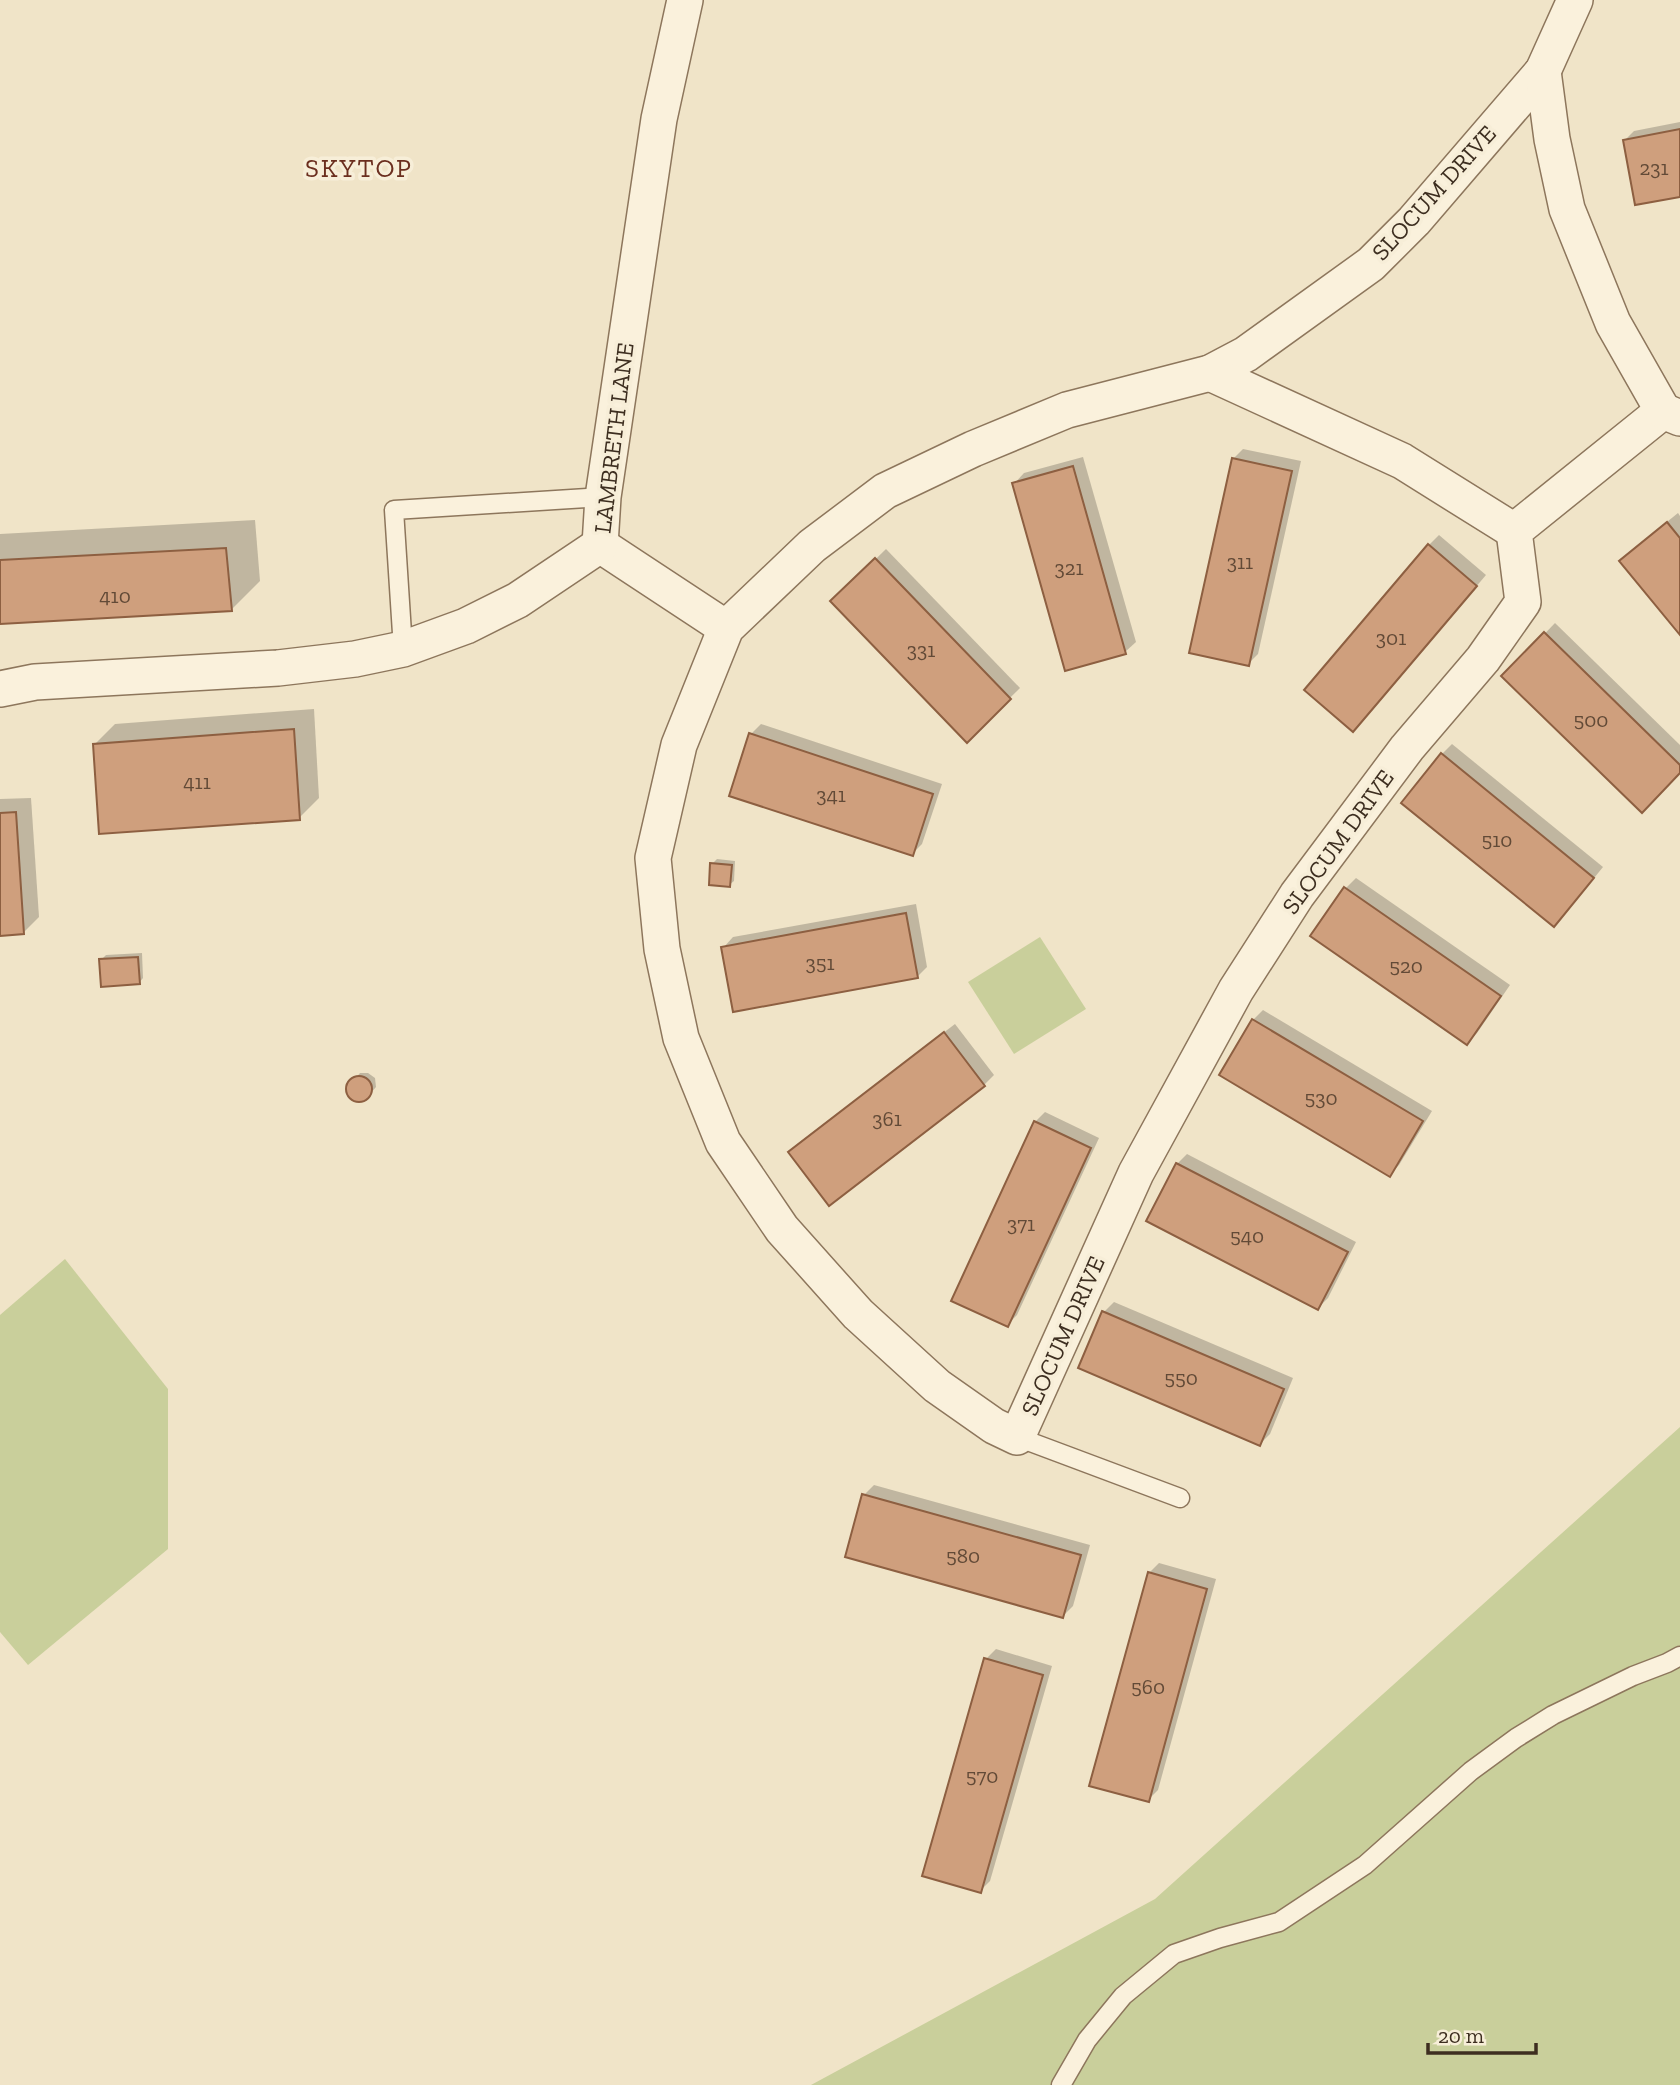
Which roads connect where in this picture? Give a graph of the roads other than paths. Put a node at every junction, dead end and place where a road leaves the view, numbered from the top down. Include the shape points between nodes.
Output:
1 (685, 0) edge
2 (1575, 0) edge
3 (1543, 71) junction
4 (1210, 373) junction
5 (1671, 415) edge
6 (603, 497) junction
7 (1514, 531) junction
8 (600, 545) junction
9 (726, 628) junction
10 (403, 649) junction
11 (0, 689) edge
12 (1017, 1437) junction
13 (1180, 1498) dead end
14 (1680, 1656) edge
15 (1061, 2085) edge

1 - 6 street, LAMBRETH LANE via 659,118
2 - 3 street, SLOCUM DRIVE
3 - 4 street, SLOCUM DRIVE via 1371,264 1246,354
3 - 5 street via 1567,209 1613,323
4 - 7 street via 1402,461
4 - 9 street, SLOCUM DRIVE via 1067,410 885,491 812,546
5 - 7 street
6 - 8 street, LAMBRETH LANE
6 - 10 lane via 394,510
7 - 12 street, SLOCUM DRIVE via 1523,603 1297,895 1236,990 1136,1173
8 - 9 street
8 - 10 street, LAMBRETH LANE via 518,600 466,626
9 - 12 street, SLOCUM DRIVE via 679,745 653,858 662,949 681,1038 723,1142 782,1229 858,1314 937,1386
10 - 11 street, LAMBRETH LANE via 278,668 35,682
12 - 13 lane
14 - 15 lane via 1553,1715 1516,1738 1471,1771 1365,1865 1279,1922 1174,1955 1123,1996 1087,2040

